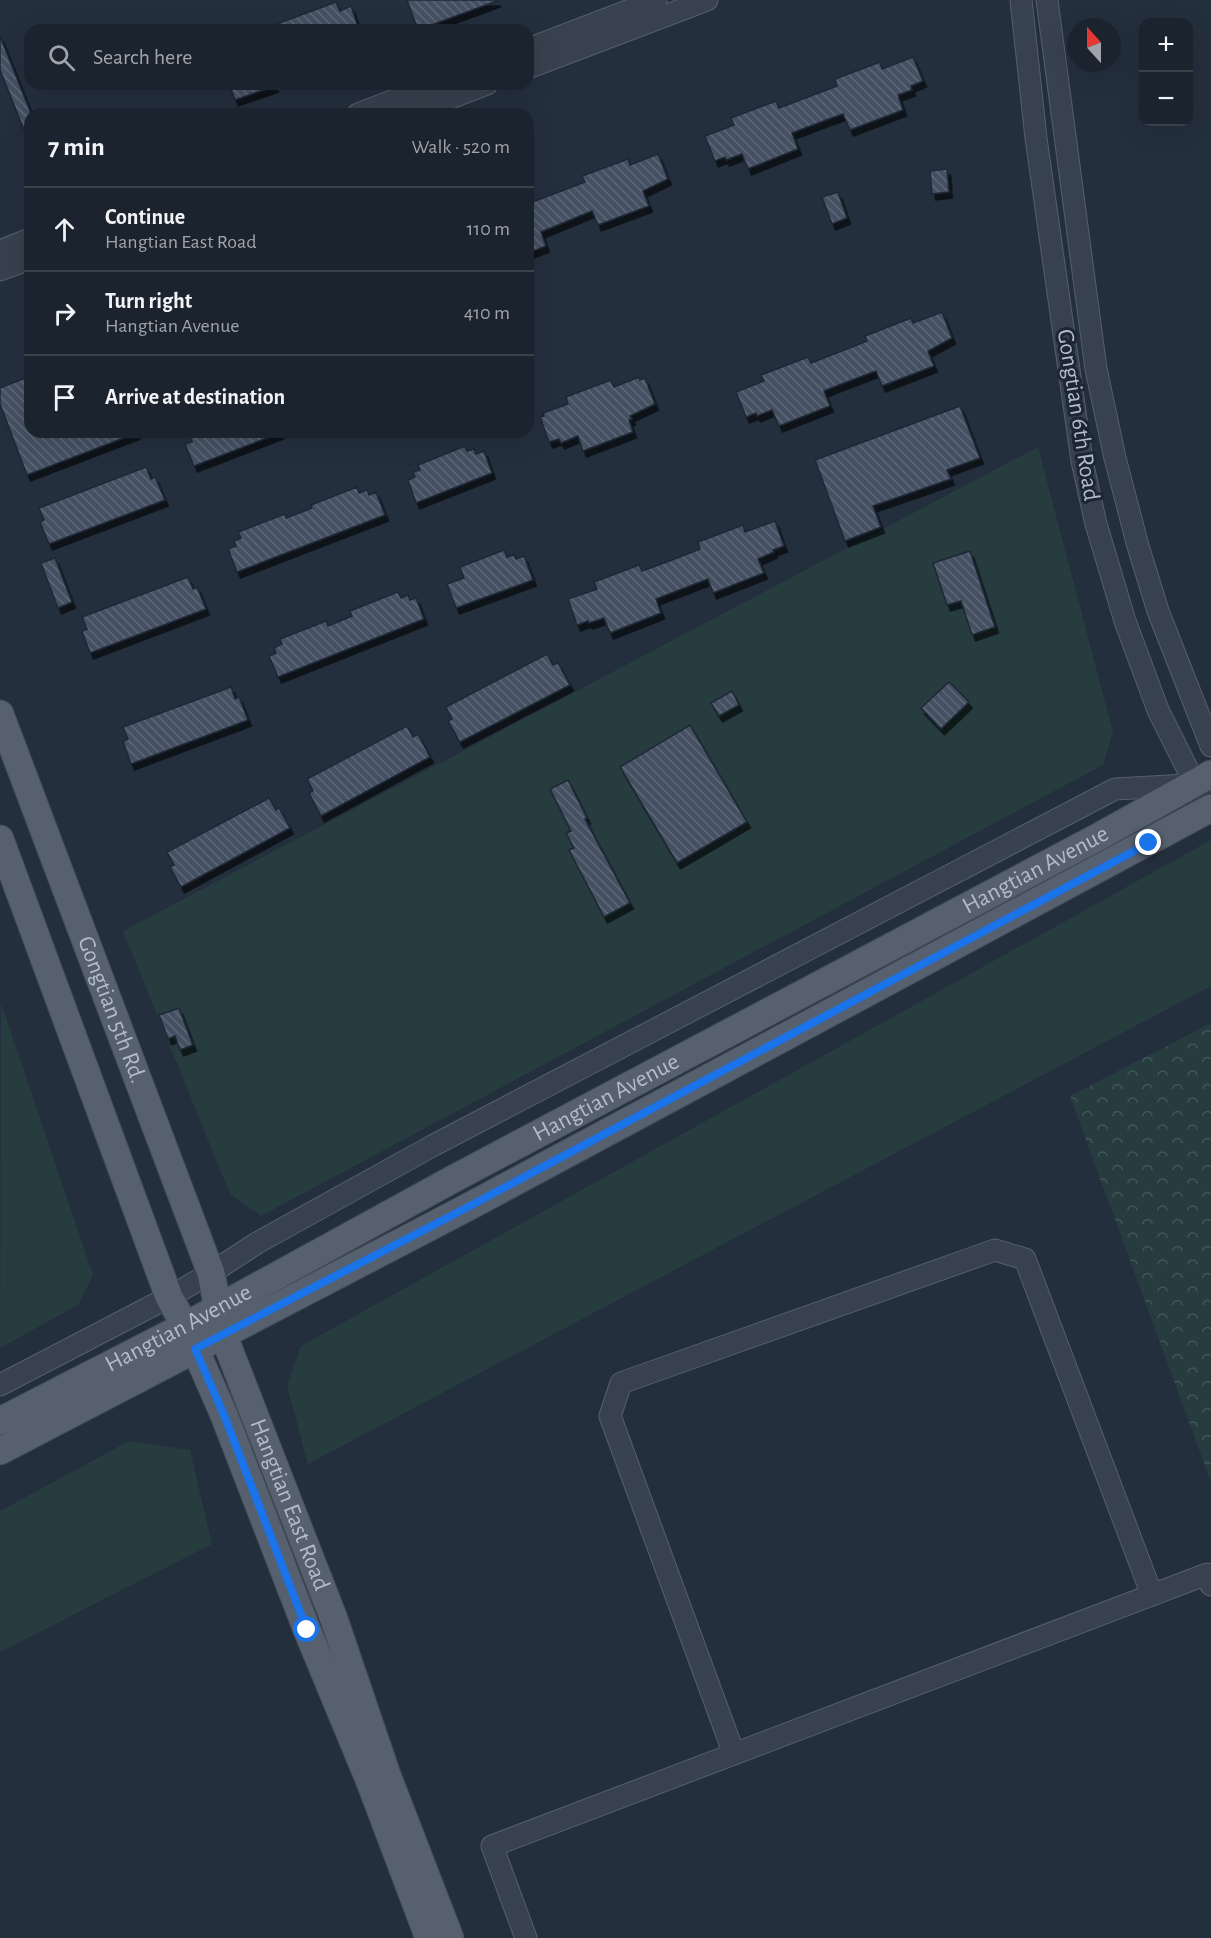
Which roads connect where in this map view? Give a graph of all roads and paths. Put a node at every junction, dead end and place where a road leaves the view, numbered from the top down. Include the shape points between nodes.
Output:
1 (656, 0) edge
2 (707, 0) edge
3 (1021, 0) edge
4 (1047, 0) edge
5 (534, 47) edge
6 (534, 66) edge
7 (420, 90) edge
8 (471, 90) edge
9 (374, 108) edge
10 (425, 108) edge
11 (24, 241) edge
12 (0, 251) edge
13 (24, 261) edge
14 (0, 270) edge
15 (0, 714) edge
16 (1211, 746) edge
17 (1202, 780) edge
18 (1209, 809) edge
19 (0, 839) edge
20 (211, 1273) junction
21 (168, 1297) junction
22 (218, 1308) junction
23 (223, 1334) junction
24 (190, 1338) junction
25 (0, 1385) edge
26 (0, 1421) edge
27 (0, 1451) edge
28 (1211, 1585) edge
29 (1152, 1595) junction
30 (734, 1754) junction
31 (429, 1938) edge
32 (450, 1938) edge
33 (526, 1938) edge

1 - 5 street
2 - 6 street
3 - 17 street, Gongtian 6th Road via 1036,138 1082,461 1096,524 1125,621 1158,710
4 - 16 street, Gongtian 6th Road via 1096,369 1115,458 1158,611
7 - 9 street
8 - 10 street
11 - 12 street
13 - 14 street
15 - 20 main road, Gongtian 5th Rd.
17 - 18 street, Gongtian 6th Road
17 - 20 street via 1115,789 434,1145 257,1243
17 - 22 main road, Hangtian Avenue
18 - 23 main road, Hangtian Avenue via 468,1207
19 - 21 main road, Gongtian 5th Rd.
20 - 21 street
20 - 22 main road, Gongtian 5th Rd.
21 - 24 main road, Gongtian 5th Rd.
21 - 25 street
22 - 23 main road, Hangtian East Road
22 - 24 main road, Hangtian Avenue
23 - 24 main road, Hangtian Avenue
23 - 32 main road, Hangtian East Road via 334,1619 387,1774
24 - 26 main road, Hangtian Avenue
24 - 27 main road, Hangtian Avenue
24 - 31 main road, Hangtian East Road via 224,1415
28 - 29 street via 1207,1574
29 - 30 street
29 - 30 street via 1025,1259 994,1250 621,1383 610,1416
30 - 33 street via 492,1846

